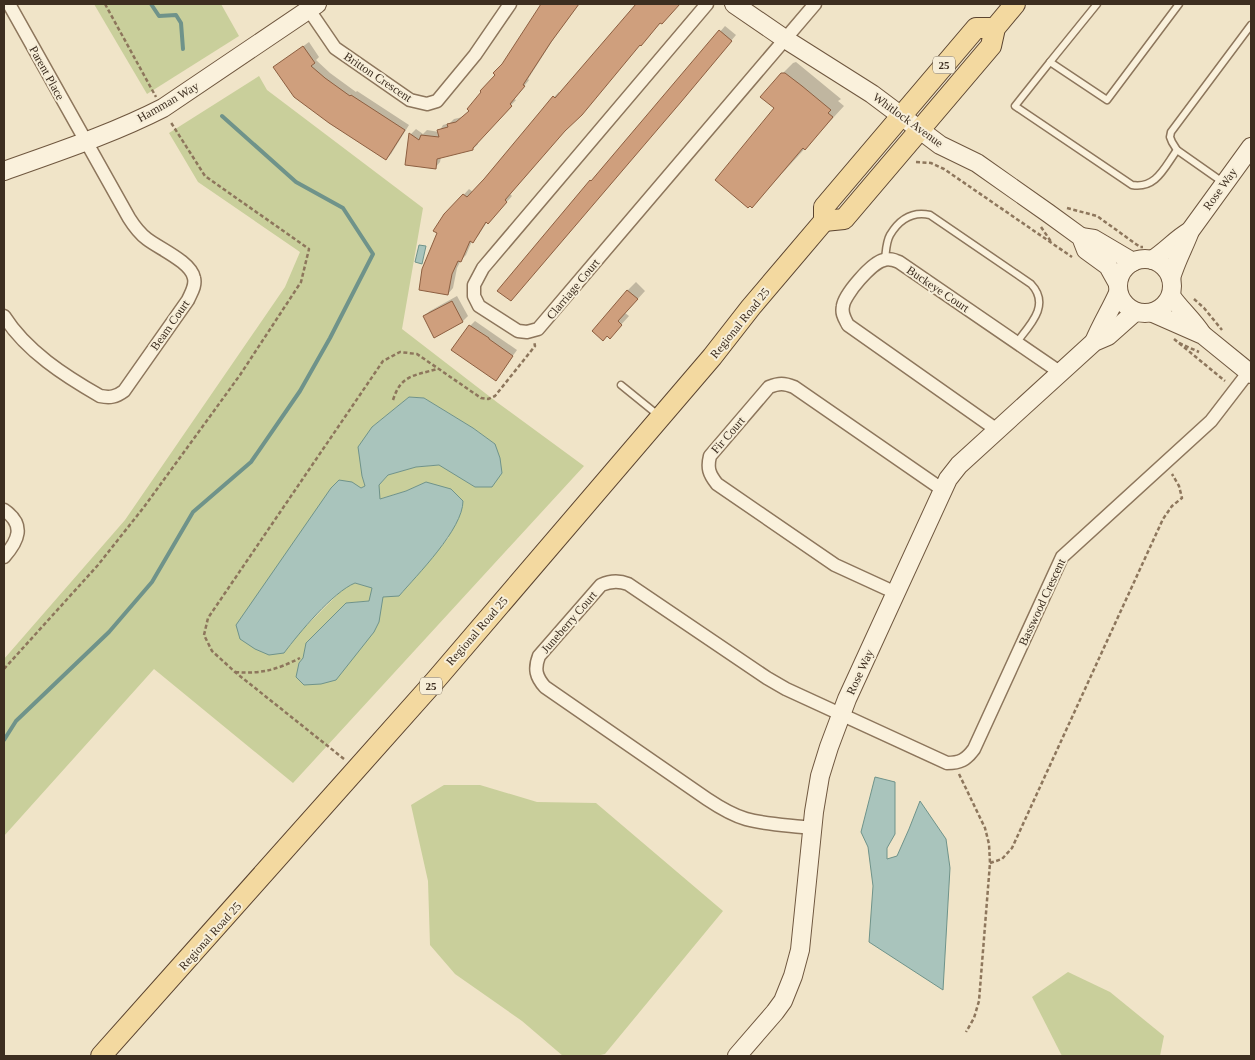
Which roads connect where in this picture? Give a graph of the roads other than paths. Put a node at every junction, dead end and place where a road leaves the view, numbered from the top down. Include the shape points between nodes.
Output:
1 (8, 4) edge
2 (510, 4) edge
3 (706, 4) edge
4 (734, 4) edge
5 (815, 4) edge
6 (1015, 4) edge
7 (1097, 4) edge
8 (1179, 4) edge
9 (313, 7) edge
10 (1251, 25) edge
11 (995, 28) junction
12 (785, 39) junction
13 (1050, 62) junction
14 (901, 116) junction
15 (920, 130) junction
16 (86, 142) junction
17 (1251, 147) edge
18 (1177, 150) junction
19 (4, 171) edge
20 (1224, 183) junction
21 (824, 221) junction
22 (1190, 230) junction
23 (1081, 237) junction
24 (1150, 254) junction
25 (885, 259) junction
26 (1133, 262) junction
27 (1171, 278) junction
28 (1118, 288) junction
29 (1171, 296) junction
30 (1135, 312) junction
31 (1153, 313) junction
32 (4, 316) edge
33 (1203, 335) junction
34 (1094, 342) junction
35 (1016, 343) junction
36 (1250, 371) edge
37 (1061, 374) junction
38 (621, 386) dead end
39 (660, 418) junction
40 (997, 430) junction
41 (943, 490) junction
42 (4, 510) edge
43 (4, 557) edge
44 (896, 593) junction
45 (841, 714) junction
46 (812, 828) junction
47 (101, 1056) edge
48 (737, 1056) edge

1 - 16 street, Parent Place
2 - 9 street, Britton Crescent via 475,55 437,101 427,104 410,100 335,48
3 - 12 street, Clarriage Court via 483,268 474,285 474,296 479,306 518,331 538,329
4 - 12 street, Whitlock Avenue
5 - 12 street, Clarriage Court
6 - 11 main road, 25
7 - 13 lane
8 - 13 lane via 1107,100
9 - 16 street, Hamman Way via 162,108
10 - 18 lane via 1171,132
11 - 14 main road, Regional Road 25 / 25 via 976,28
11 - 15 main road, 25 via 991,46
12 - 14 street, Whitlock Avenue
13 - 18 lane via 1015,106 1132,185 1150,184
14 - 15 street, Whitlock Avenue
14 - 21 main road, Regional Road 25 / 25 via 824,207
15 - 21 main road, 25 via 844,219
15 - 23 street, Whitlock Avenue via 940,145 976,163
16 - 19 street, Hamman Way
16 - 32 street, Beam Court via 137,231 186,264 195,279 193,290 124,391 109,398 90,390 42,357
17 - 20 street, Rose Way
18 - 20 lane
20 - 22 street, Rose Way
21 - 39 main road, Regional Road 25 / 25
22 - 24 street, Rose Way via 1164,252
22 - 27 street, Rose Way
23 - 26 street, Whitlock Avenue via 1094,239
23 - 28 street, Whitlock Avenue via 1086,250 1108,266
24 - 26 street
24 - 27 street
25 - 35 street, Buckeye Court via 899,262
25 - 35 lane via 889,236 906,217 917,213 930,215 1037,290 1040,305
25 - 40 street via 872,266 845,299 843,316 848,325
26 - 28 street via 1120,274
27 - 29 street
28 - 30 street via 1122,301
28 - 34 street, Rose Way
29 - 31 street via 1167,304
29 - 33 street
30 - 31 street
30 - 34 street, Rose Way via 1108,336
31 - 33 street
33 - 36 street
34 - 37 street, Rose Way
35 - 37 street, Buckeye Court
36 - 45 street, Basswood Crescent via 1210,421 1062,556 968,758 947,763
37 - 40 street, Rose Way
38 - 39 lane
39 - 47 main road, Regional Road 25 / 25 via 434,682
40 - 41 street, Rose Way via 959,465
41 - 44 street, Rose Way
41 - 44 street, Fir Court via 794,387 785,384 769,387 710,456 708,467 717,484 835,565
42 - 43 street via 12,518 18,534 15,544
44 - 45 street, Rose Way
45 - 46 street, Rose Way via 820,776
45 - 46 street, Juneberry Court via 786,690 621,581 601,585 536,663 538,679 545,687 707,800 744,818
46 - 48 street, Rose Way via 800,950 793,976 783,1001

